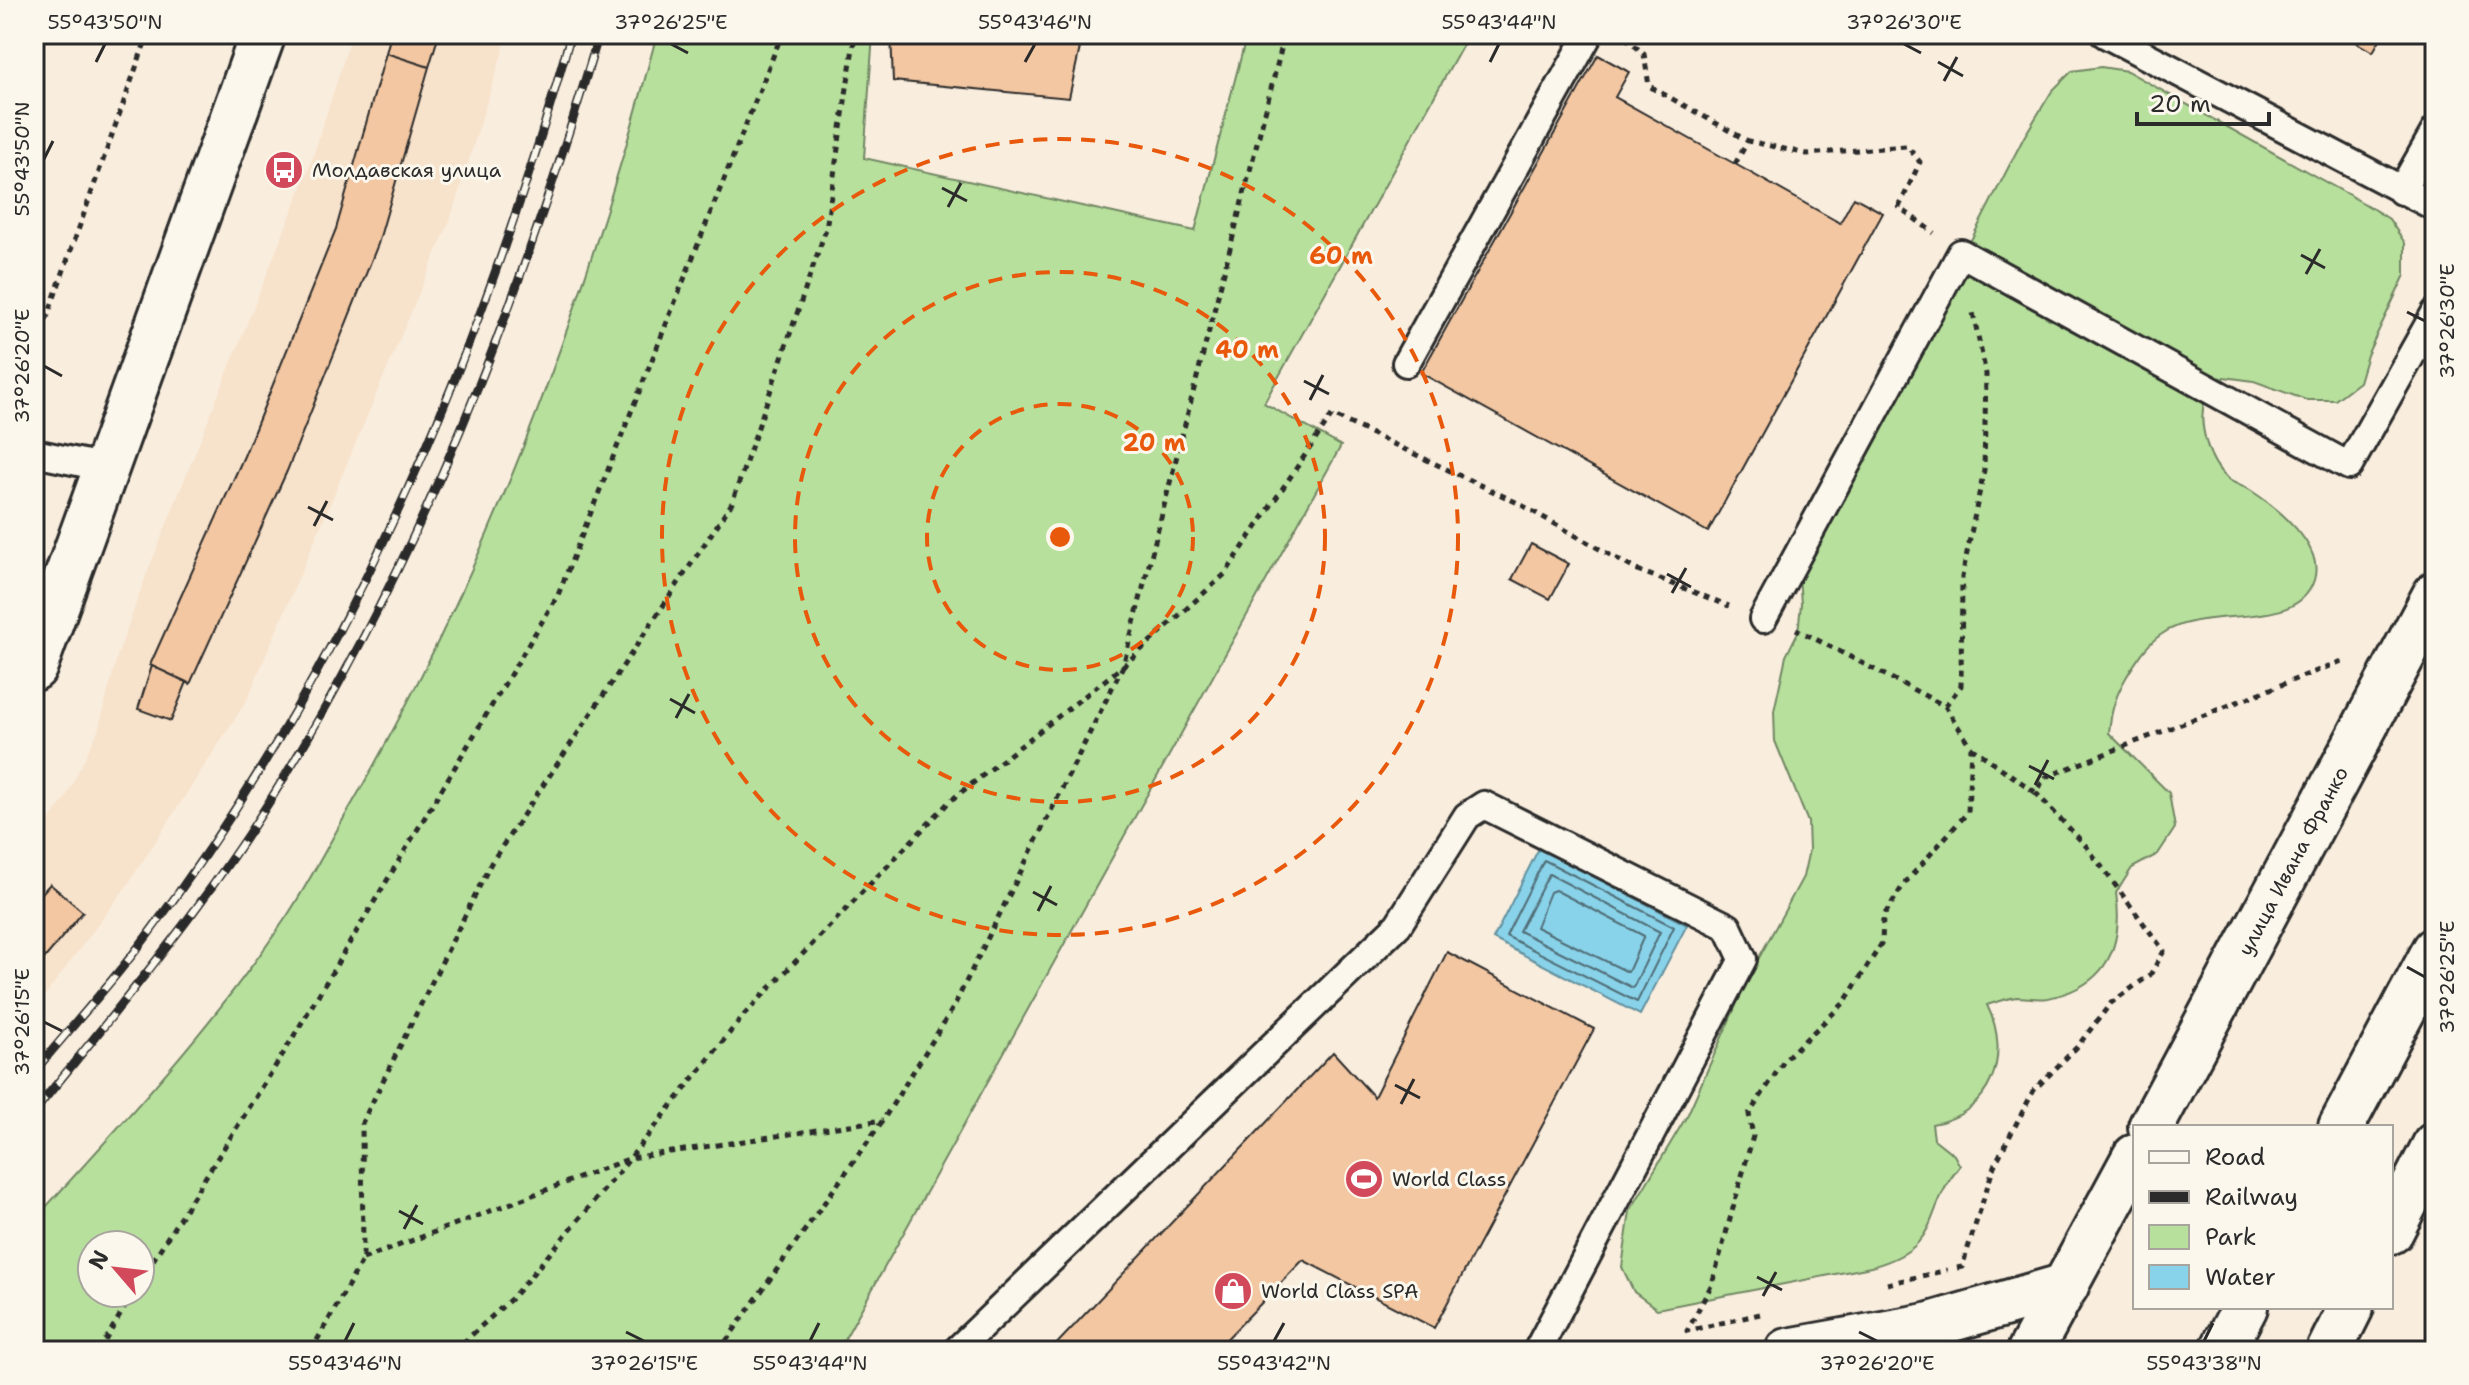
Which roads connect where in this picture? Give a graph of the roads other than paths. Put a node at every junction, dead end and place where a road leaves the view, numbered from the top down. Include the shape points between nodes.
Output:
1 (263, 34) edge
2 (1589, 34) edge
3 (2105, 34) edge
4 (2435, 131) edge
5 (2401, 191) junction
6 (2435, 207) edge
7 (2435, 313) edge
8 (1406, 363) dead end
9 (34, 453) edge
10 (107, 468) junction
11 (2435, 595) edge
12 (1763, 619) road end
13 (34, 668) edge
14 (2435, 950) edge
15 (2152, 1125) edge
16 (2342, 1125) edge
17 (2435, 1145) edge
18 (2133, 1161) edge
19 (2393, 1227) edge
20 (2066, 1286) junction
21 (2244, 1309) edge
22 (2350, 1309) edge
23 (956, 1351) edge
24 (1537, 1351) edge
25 (1788, 1351) edge
26 (2030, 1351) edge
27 (2222, 1351) edge
28 (2329, 1351) edge

1 - 10 street
2 - 8 lane
3 - 5 lane
4 - 5 lane
5 - 6 lane
7 - 12 lane via 2349,466 1961,253
9 - 10 lane
10 - 13 street
11 - 15 street, улица Ивана Франко
14 - 16 street
17 - 19 street
18 - 20 street
20 - 25 street via 1927,1326
20 - 26 street
21 - 27 street
22 - 28 street
23 - 24 lane via 1398,925 1467,816 1484,805 1728,927 1743,959

